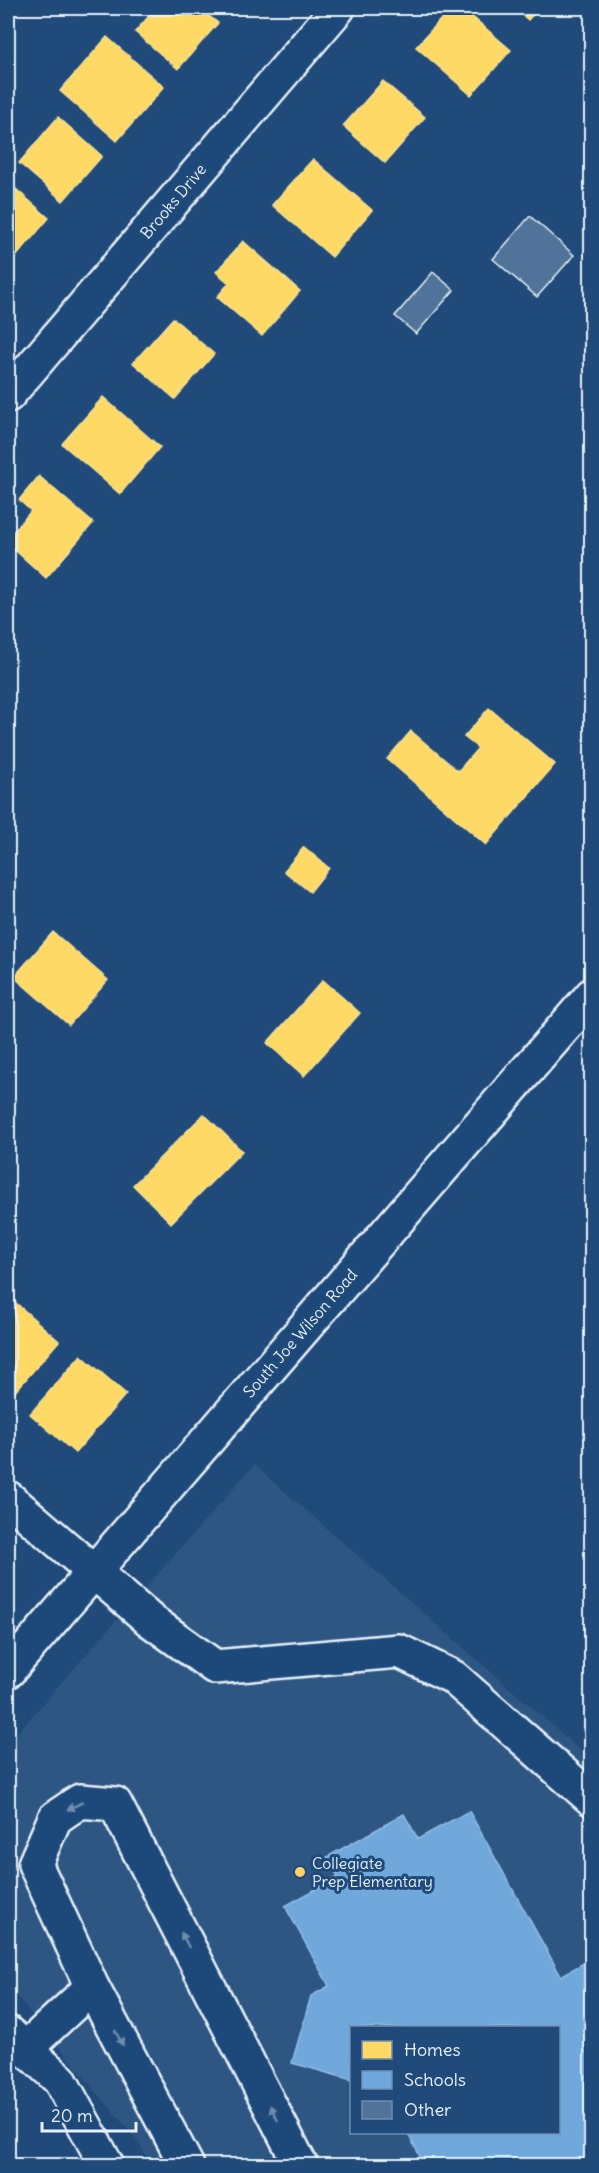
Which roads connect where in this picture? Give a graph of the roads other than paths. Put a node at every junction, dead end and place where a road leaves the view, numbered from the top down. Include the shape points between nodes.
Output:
1 (338, 8) edge
2 (8, 395) edge
3 (591, 995) edge
4 (8, 1498) edge
5 (93, 1572) junction
6 (8, 1671) edge
7 (591, 1799) edge
8 (92, 1987) junction
9 (16, 2041) edge
10 (107, 2166) edge
11 (187, 2166) edge
12 (301, 2166) edge

1 - 2 street, Brooks Drive
3 - 5 street, South Joe Wilson Road
4 - 5 street
5 - 6 street, South Joe Wilson Road
5 - 7 street via 150,1620 216,1666 399,1651 453,1677
8 - 9 street
8 -> 11 street
12 -> 8 street via 115,1804 80,1801 55,1818 35,1864
9 - 10 street via 60,2080

